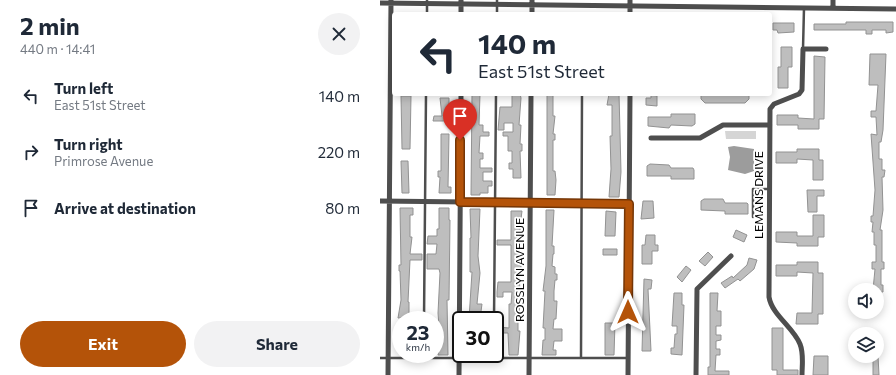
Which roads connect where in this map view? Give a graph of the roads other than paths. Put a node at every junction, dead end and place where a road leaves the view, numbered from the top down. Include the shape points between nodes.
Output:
1 (766, 0) edge
2 (833, 0) edge
3 (391, 2) edge
4 (427, 2) edge
5 (461, 2) edge
6 (497, 2) edge
7 (532, 2) edge
8 (380, 3) edge
9 (630, 3) edge
10 (766, 7) junction
11 (804, 8) junction
12 (833, 8) junction
13 (896, 9) edge
14 (803, 49) junction
15 (826, 49) dead end
16 (426, 96) edge
17 (460, 96) edge
18 (496, 96) edge
19 (531, 96) edge
20 (582, 96) edge
21 (630, 96) edge
22 (770, 125) junction
23 (651, 138) dead end
24 (769, 189) junction
25 (380, 201) edge
26 (389, 201) junction
27 (425, 202) junction
28 (460, 202) junction
29 (496, 202) junction
30 (530, 203) junction
31 (581, 204) junction
32 (629, 204) junction
33 (753, 217) dead end
34 (731, 256) dead end
35 (424, 311) edge
36 (459, 311) edge
37 (494, 311) edge
38 (529, 357) junction
39 (580, 357) junction
40 (380, 358) edge
41 (388, 358) junction
42 (392, 358) edge
43 (504, 358) edge
44 (628, 358) junction
45 (459, 363) edge
46 (388, 375) edge
47 (459, 375) edge
48 (529, 375) edge
49 (628, 375) edge
50 (696, 375) edge
51 (802, 375) edge

1 - 10 street
2 - 12 street
3 - 4 street
3 - 8 street
3 - 26 street
4 - 5 street
5 - 6 street
6 - 7 street
7 - 9 street
9 - 10 street
10 - 11 street
11 - 12 street
11 - 14 lane
12 - 13 street
14 - 15 street
14 - 22 street, LEMANS DRIVE via 802,90 799,94 771,106
16 - 27 lane
17 - 28 street
18 - 29 lane
19 - 30 street, ROSSLYN AVENUE
20 - 31 lane
21 - 32 street
22 - 23 street via 723,125 700,138
22 - 24 street, LEMANS DRIVE
24 - 33 lane via 754,189
24 - 51 street, LEMANS DRIVE via 769,297 771,305 800,345
25 - 26 street
26 - 27 street
26 - 41 street
27 - 28 street
27 - 35 lane
28 - 29 street
28 - 36 street
29 - 30 street
29 - 37 lane
30 - 31 street
30 - 38 street, ROSSLYN AVENUE
31 - 32 street
31 - 39 lane
32 - 44 street
34 - 50 street via 697,289
38 - 39 lane
38 - 43 lane
38 - 48 street, ROSSLYN AVENUE
39 - 44 lane
40 - 41 lane
41 - 42 lane
41 - 46 street
44 - 49 street
45 - 47 street

